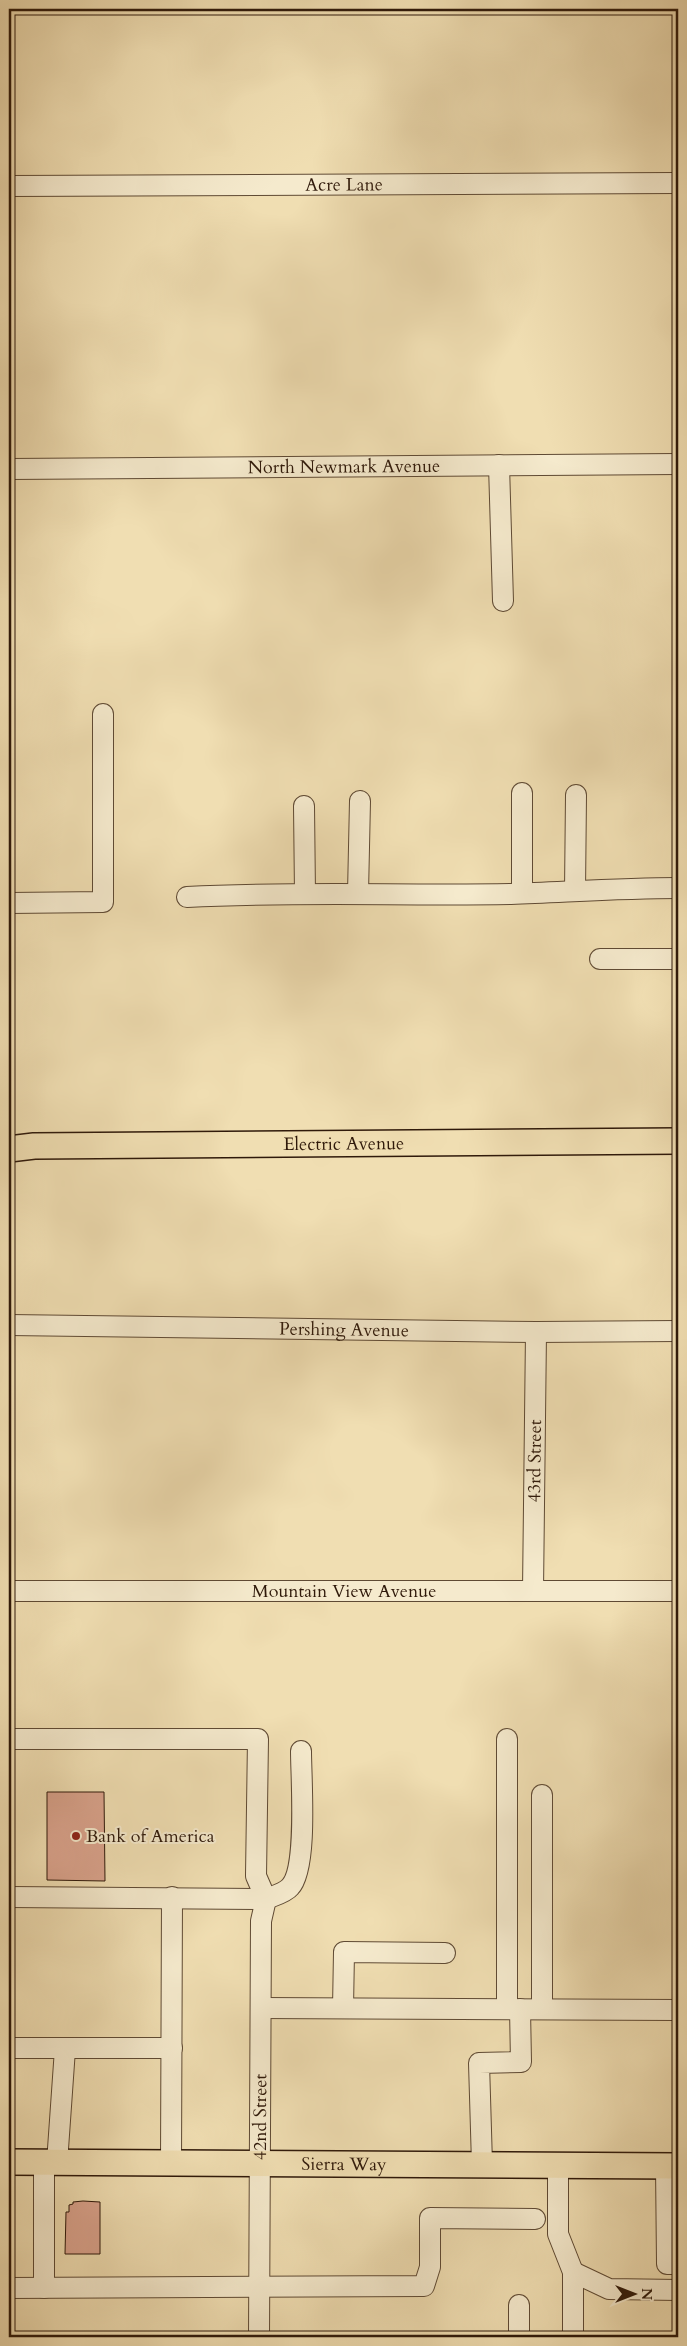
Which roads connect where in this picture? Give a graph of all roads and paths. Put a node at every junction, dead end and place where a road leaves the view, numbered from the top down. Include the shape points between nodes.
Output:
1 (678, 183) edge
2 (9, 186) edge
3 (678, 464) edge
4 (498, 466) junction
5 (9, 470) edge
6 (503, 601) dead end
7 (103, 714) dead end
8 (522, 793) dead end
9 (576, 795) dead end
10 (360, 801) dead end
11 (304, 806) dead end
12 (678, 888) edge
13 (575, 890) junction
14 (358, 893) junction
15 (522, 893) junction
16 (305, 894) junction
17 (187, 896) dead end
18 (9, 903) edge
19 (678, 959) edge
20 (600, 960) dead end
21 (678, 1141) edge
22 (9, 1149) edge
23 (9, 1324) edge
24 (678, 1331) edge
25 (536, 1332) junction
26 (9, 1591) edge
27 (533, 1591) junction
28 (678, 1591) edge
29 (507, 1738) dead end
30 (9, 1739) edge
31 (302, 1751) dead end
32 (542, 1795) dead end
33 (9, 1896) edge
34 (172, 1897) junction
35 (266, 1899) junction
36 (445, 1953) dead end
37 (261, 2008) junction
38 (343, 2008) junction
39 (514, 2009) junction
40 (542, 2009) junction
41 (678, 2010) edge
42 (9, 2048) edge
43 (65, 2048) junction
44 (172, 2048) junction
45 (9, 2162) edge
46 (51, 2162) junction
47 (171, 2163) junction
48 (261, 2163) junction
49 (482, 2164) junction
50 (558, 2165) junction
51 (672, 2166) edge
52 (534, 2219) dead end
53 (673, 2264) edge
54 (573, 2272) junction
55 (9, 2288) edge
56 (44, 2288) junction
57 (260, 2288) junction
58 (678, 2290) edge
59 (519, 2305) dead end
60 (259, 2337) edge
61 (519, 2337) edge
62 (573, 2337) edge

1 - 2 street, Acre Lane
3 - 4 street, North Newmark Avenue
4 - 5 street, North Newmark Avenue
4 - 6 street
7 - 18 street via 102,902
8 - 15 street
9 - 13 street
10 - 14 street
11 - 16 street
12 - 13 street
13 - 15 street
14 - 15 street
14 - 16 street
16 - 17 street
19 - 20 street
21 - 22 main road, Electric Avenue via 34,1146
23 - 25 street, Pershing Avenue
24 - 25 street, Pershing Avenue
25 - 27 street, 43rd Street
26 - 27 street, Mountain View Avenue
27 - 28 street, Mountain View Avenue
29 - 39 street
30 - 35 street via 258,1739 256,1876
31 - 35 street via 301,1856 296,1879 289,1889
32 - 40 street
33 - 34 street
34 - 35 street
34 - 44 street
35 - 37 street, 42nd Street via 261,1921
36 - 38 street via 344,1952
37 - 38 street
37 - 48 street, 42nd Street
38 - 39 street
39 - 40 street
39 - 49 street via 521,2062 478,2063
40 - 41 street
42 - 43 street
43 - 44 street
43 - 46 street
44 - 47 street
45 - 46 main road, Sierra Way
46 - 47 main road, Sierra Way
46 - 56 street
47 - 48 main road, Sierra Way
48 - 49 main road, Sierra Way
48 - 57 street, 42nd Street
49 - 50 main road, Sierra Way
50 - 51 main road, Sierra Way
50 - 54 street via 558,2234
51 - 53 street
52 - 57 street via 430,2218 430,2267 424,2286
54 - 58 street via 609,2289
54 - 62 street
55 - 56 street
56 - 57 street
57 - 60 street, 42nd Street
59 - 61 street

